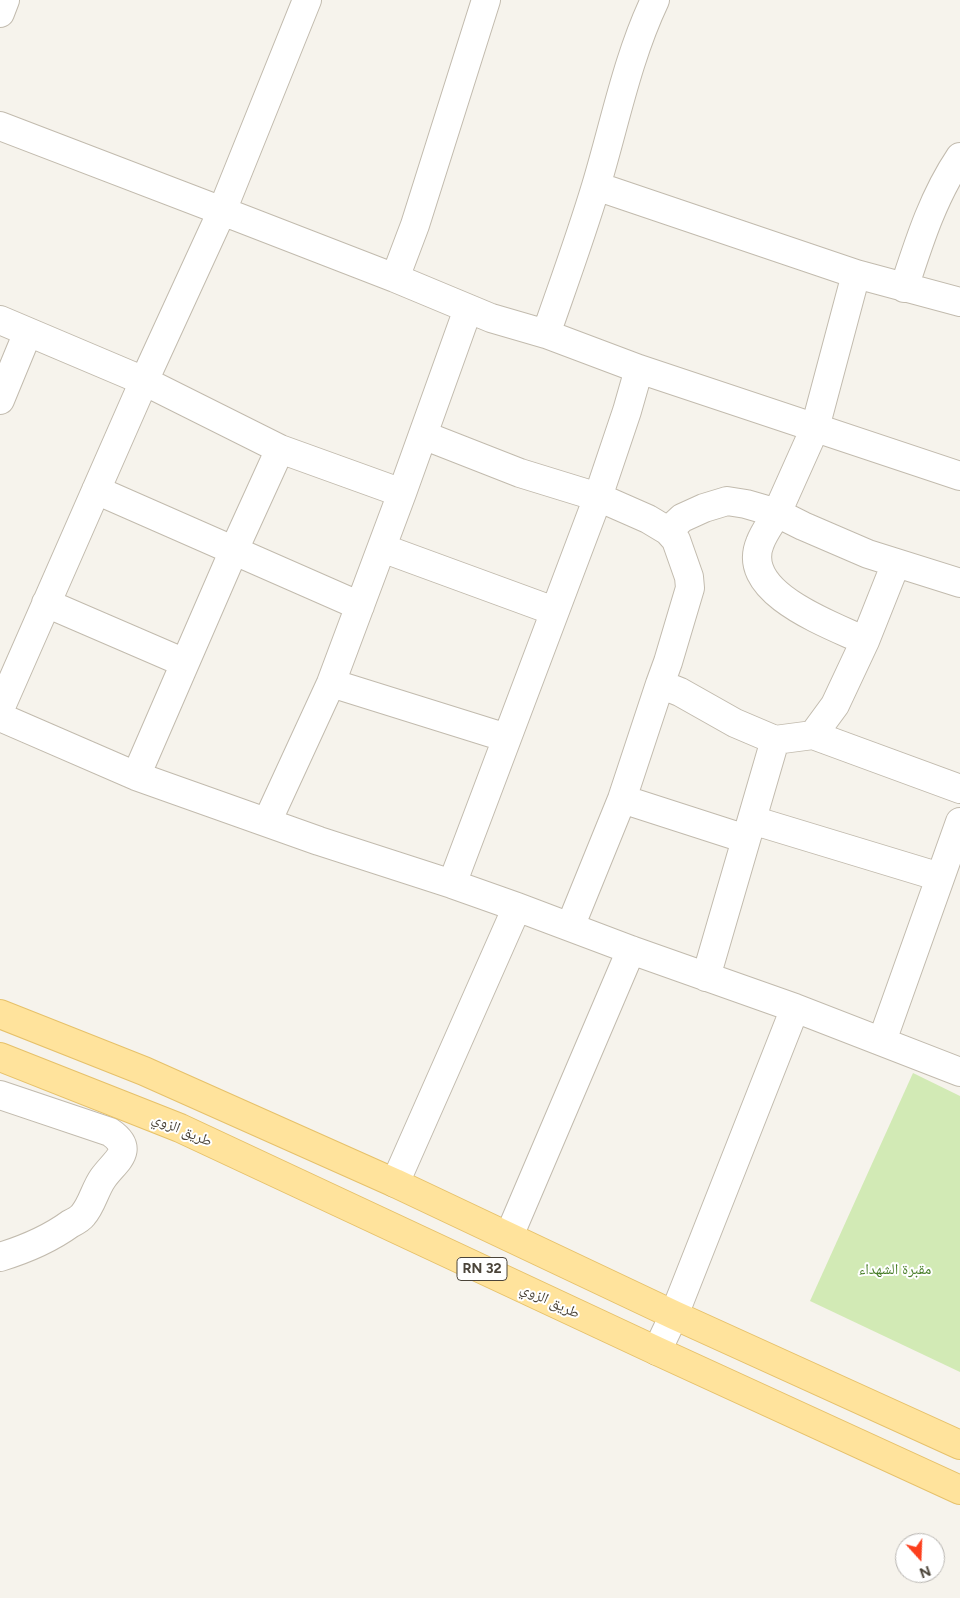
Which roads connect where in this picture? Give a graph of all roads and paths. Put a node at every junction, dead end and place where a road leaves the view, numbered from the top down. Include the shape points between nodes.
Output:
1 (5, 0) edge
2 (307, 0) edge
3 (486, 0) edge
4 (655, 0) edge
5 (0, 13) edge
6 (0, 126) edge
7 (960, 157) edge
8 (596, 186) junction
9 (222, 211) junction
10 (856, 274) junction
11 (395, 278) junction
12 (904, 288) junction
13 (960, 302) edge
14 (468, 309) junction
15 (0, 320) edge
16 (28, 332) junction
17 (546, 334) junction
18 (639, 369) junction
19 (144, 382) junction
20 (0, 400) edge
21 (814, 428) junction
22 (423, 435) junction
23 (280, 449) junction
24 (960, 476) edge
25 (96, 490) junction
26 (402, 493) junction
27 (598, 497) junction
28 (777, 513) junction
29 (668, 531) junction
30 (382, 548) junction
31 (234, 550) junction
32 (896, 563) junction
33 (960, 583) edge
34 (46, 603) junction
35 (360, 606) junction
36 (554, 611) junction
37 (865, 642) junction
38 (185, 663) junction
39 (331, 683) junction
40 (660, 684) junction
41 (0, 709) edge
42 (0, 717) edge
43 (814, 735) junction
44 (507, 738) junction
45 (775, 740) junction
46 (136, 776) junction
47 (960, 789) edge
48 (622, 798) junction
49 (267, 822) junction
50 (959, 825) edge
51 (749, 830) junction
52 (940, 877) junction
53 (452, 884) junction
54 (517, 907) junction
55 (570, 927) junction
56 (631, 950) junction
57 (706, 977) junction
58 (795, 1008) junction
59 (0, 1014) edge
60 (882, 1041) junction
61 (0, 1057) edge
62 (960, 1072) edge
63 (0, 1095) edge
64 (395, 1182) junction
65 (509, 1236) junction
66 (0, 1257) edge
67 (674, 1315) junction
68 (657, 1351) junction
69 (960, 1445) edge
70 (960, 1490) edge

1 - 5 street
2 - 9 street
3 - 11 street via 415,225
4 - 8 street via 642,28 620,96
6 - 9 street
7 - 12 street via 948,174 926,223
8 - 10 street
8 - 17 street
9 - 11 street
9 - 19 street
10 - 12 street
10 - 21 street
11 - 14 street
12 - 13 street
14 - 17 street
14 - 22 street
15 - 16 street
16 - 19 street
16 - 20 street
17 - 18 street
18 - 21 street
18 - 27 street
19 - 23 street
19 - 25 street
21 - 24 street
21 - 28 street
22 - 26 street
22 - 27 street via 512,470
23 - 26 street
23 - 31 street
25 - 31 street
25 - 34 street
26 - 30 street
27 - 29 street
27 - 36 street
28 - 29 street via 727,502 682,518
28 - 32 street via 868,554
28 - 37 street via 759,543 757,560 772,591 801,610
29 - 40 street via 676,540 690,577 690,588
30 - 35 street
30 - 36 street
31 - 35 street
31 - 38 street
32 - 33 street
32 - 37 street
34 - 38 street
34 - 41 street
35 - 39 street
36 - 44 street
37 - 43 street via 835,705
38 - 46 street
39 - 44 street
39 - 49 street
40 - 45 street
40 - 48 street
42 - 46 street
43 - 45 street
43 - 47 street
44 - 53 street
45 - 51 street
46 - 49 street
48 - 51 street
48 - 55 street
49 - 53 street
50 - 52 street
51 - 52 street
51 - 57 street
52 - 60 street
53 - 54 street
54 - 55 street
54 - 64 street
55 - 56 street
56 - 57 street
56 - 65 street
57 - 58 street
58 - 60 street
58 - 67 street
59 - 64 main road, RN 32 via 144,1071
60 - 62 street
61 - 68 main road, طريق الزوي / RN 32 via 180,1128
63 - 66 street via 110,1132 121,1139 123,1147 121,1157 102,1179 83,1216 56,1235
64 - 65 main road, RN 32
65 - 67 main road, RN 32
67 - 68 street
67 - 69 main road, RN 32
68 - 70 main road, طريق الزوي / RN 32

